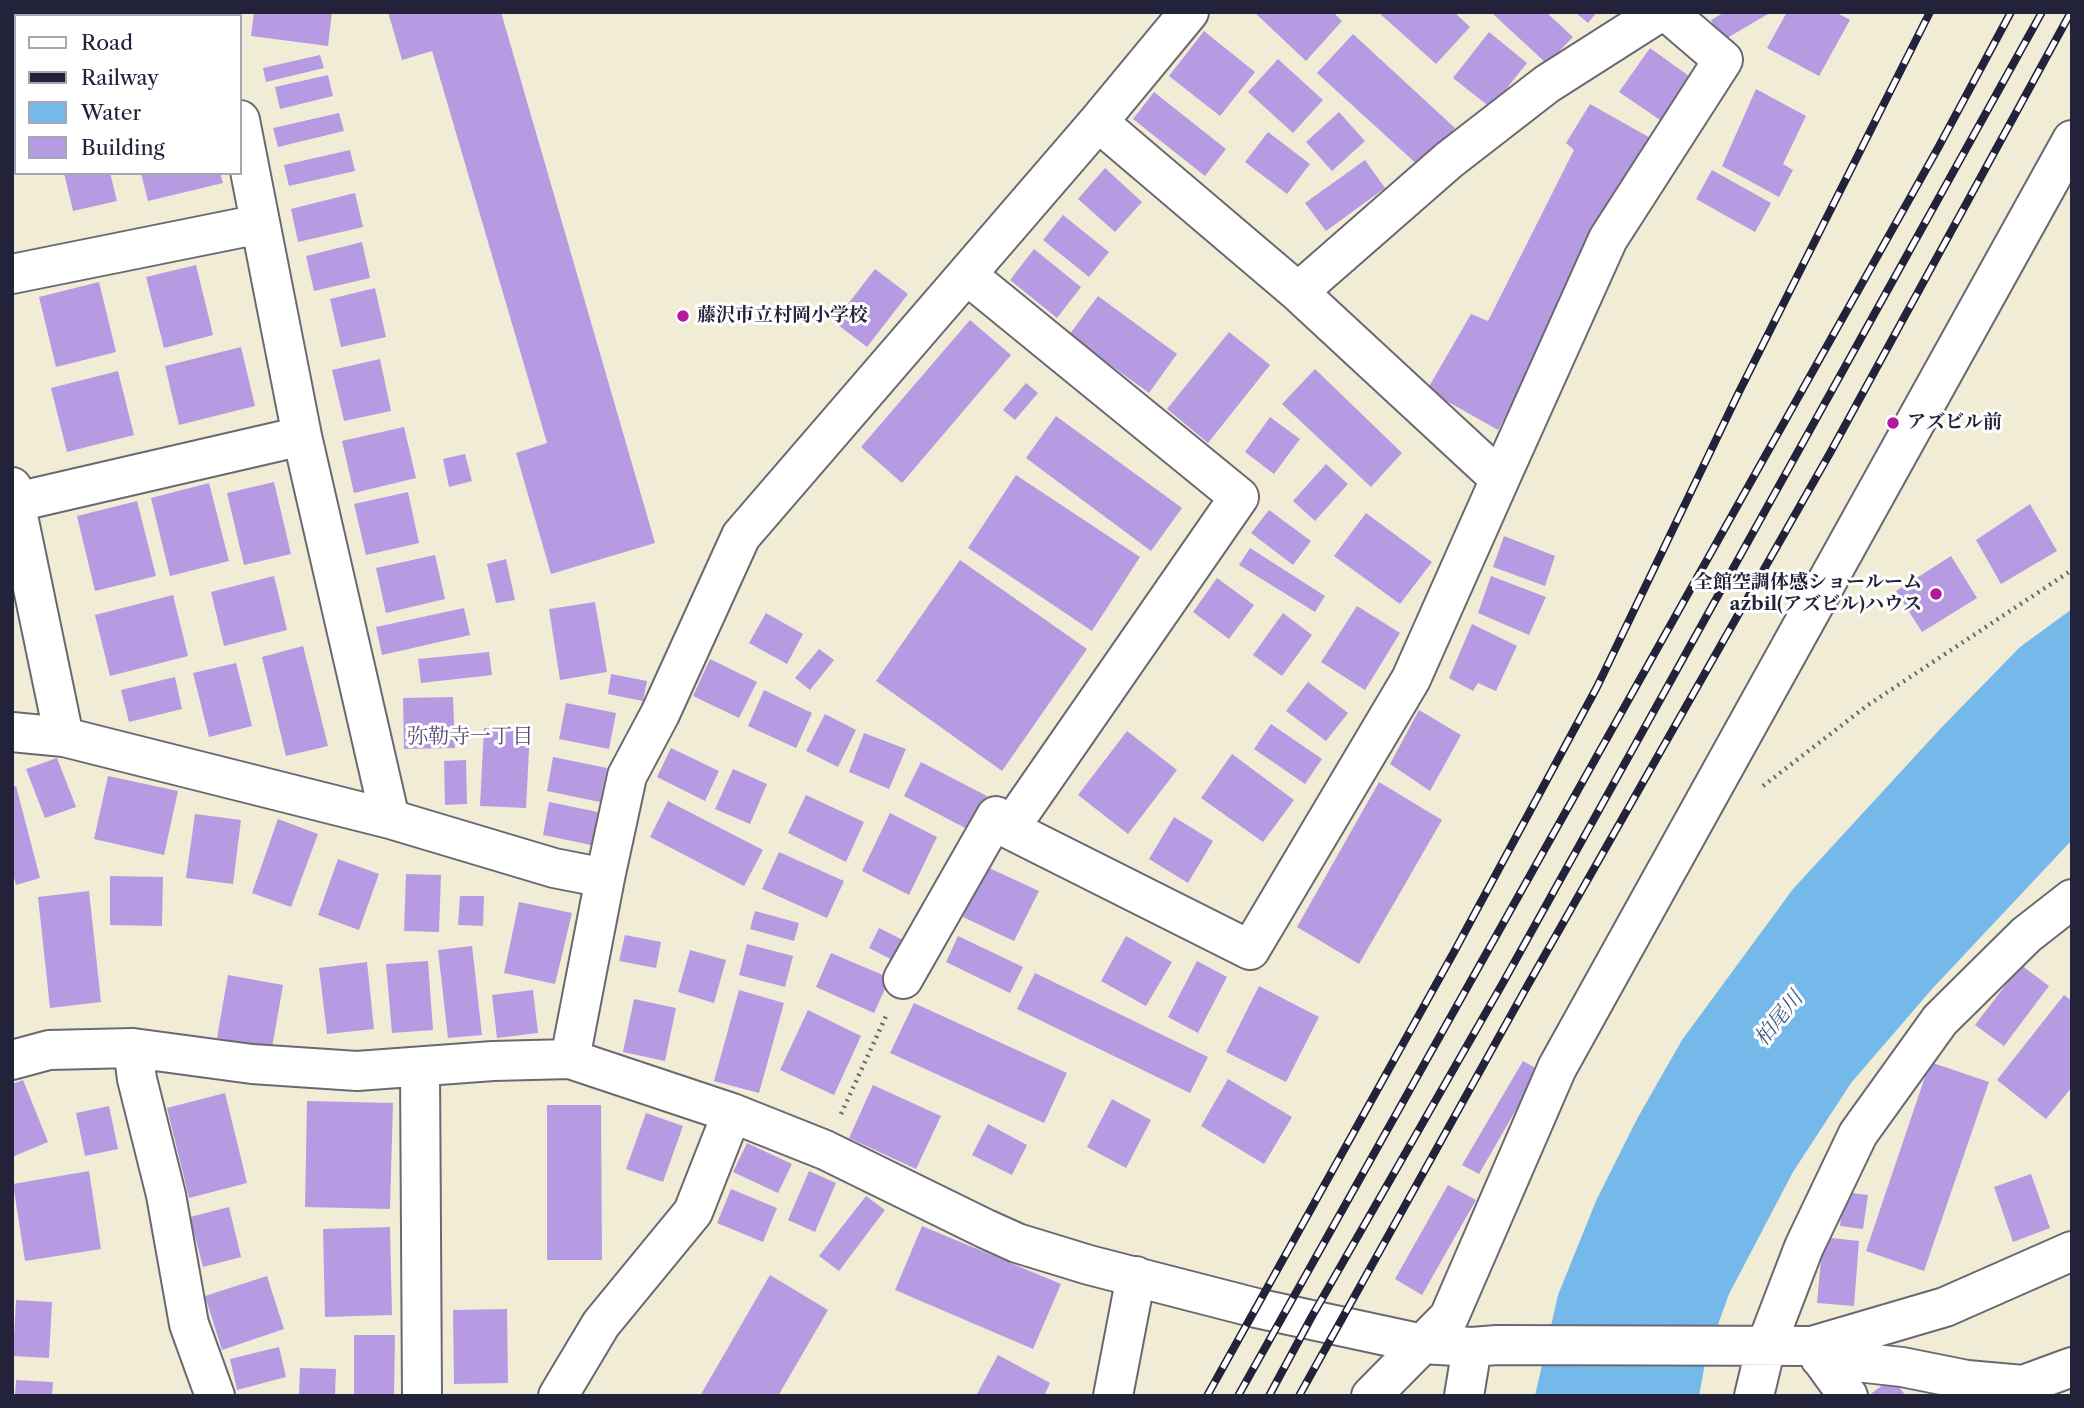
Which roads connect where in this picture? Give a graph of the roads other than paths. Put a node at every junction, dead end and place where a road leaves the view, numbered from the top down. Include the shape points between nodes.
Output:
1 (1189, 12) edge
2 (1660, 12) edge
3 (1667, 12) edge
4 (1098, 122) junction
5 (242, 130) edge
6 (2072, 140) edge
7 (260, 224) junction
8 (12, 274) edge
9 (967, 275) junction
10 (1298, 292) junction
11 (302, 436) junction
12 (1500, 479) junction
13 (13, 497) edge
14 (12, 732) edge
15 (64, 737) junction
16 (390, 819) junction
17 (1009, 829) junction
18 (605, 878) junction
19 (2072, 899) edge
20 (903, 979) road end
21 (133, 1048) junction
22 (570, 1059) junction
23 (12, 1060) edge
24 (420, 1068) junction
25 (732, 1113) junction
26 (2072, 1251) edge
27 (1136, 1276) junction
28 (1423, 1344) junction
29 (1485, 1346) junction
30 (1762, 1346) junction
31 (1816, 1352) junction
32 (2072, 1367) edge
33 (2034, 1390) edge
34 (215, 1396) edge
35 (422, 1396) edge
36 (558, 1396) edge
37 (1113, 1396) edge
38 (1371, 1396) edge
39 (1464, 1396) edge
40 (1754, 1396) edge
41 (1848, 1396) edge

1 - 4 street
2 - 10 street via 1547,84 1449,160
3 - 12 street via 1723,60 1608,239
4 - 9 street
4 - 10 street
5 - 7 street
6 - 28 street via 1557,1068 1449,1317
7 - 8 street
7 - 11 street
9 - 17 street via 1239,497
9 - 18 street via 741,536 627,776
10 - 12 street
11 - 13 street
11 - 16 street
12 - 17 street via 1411,679 1250,950
13 - 15 street
14 - 15 street
15 - 16 street
16 - 18 street via 554,869
17 - 20 street via 996,816
18 - 22 street
19 - 30 street via 2025,936 1940,1020 1858,1134
21 - 23 street via 49,1050
21 - 24 street via 316,1069
21 - 34 street via 189,1324
22 - 24 street
22 - 25 street
24 - 35 street
25 - 27 street via 825,1150 1017,1242
25 - 36 street via 693,1212 601,1324
26 - 31 street via 1945,1307
27 - 28 street via 1255,1308
27 - 37 street
28 - 29 street
28 - 38 street
29 - 30 street
29 - 39 street
30 - 31 street
30 - 40 street
31 - 33 street
31 - 41 street
32 - 33 street

